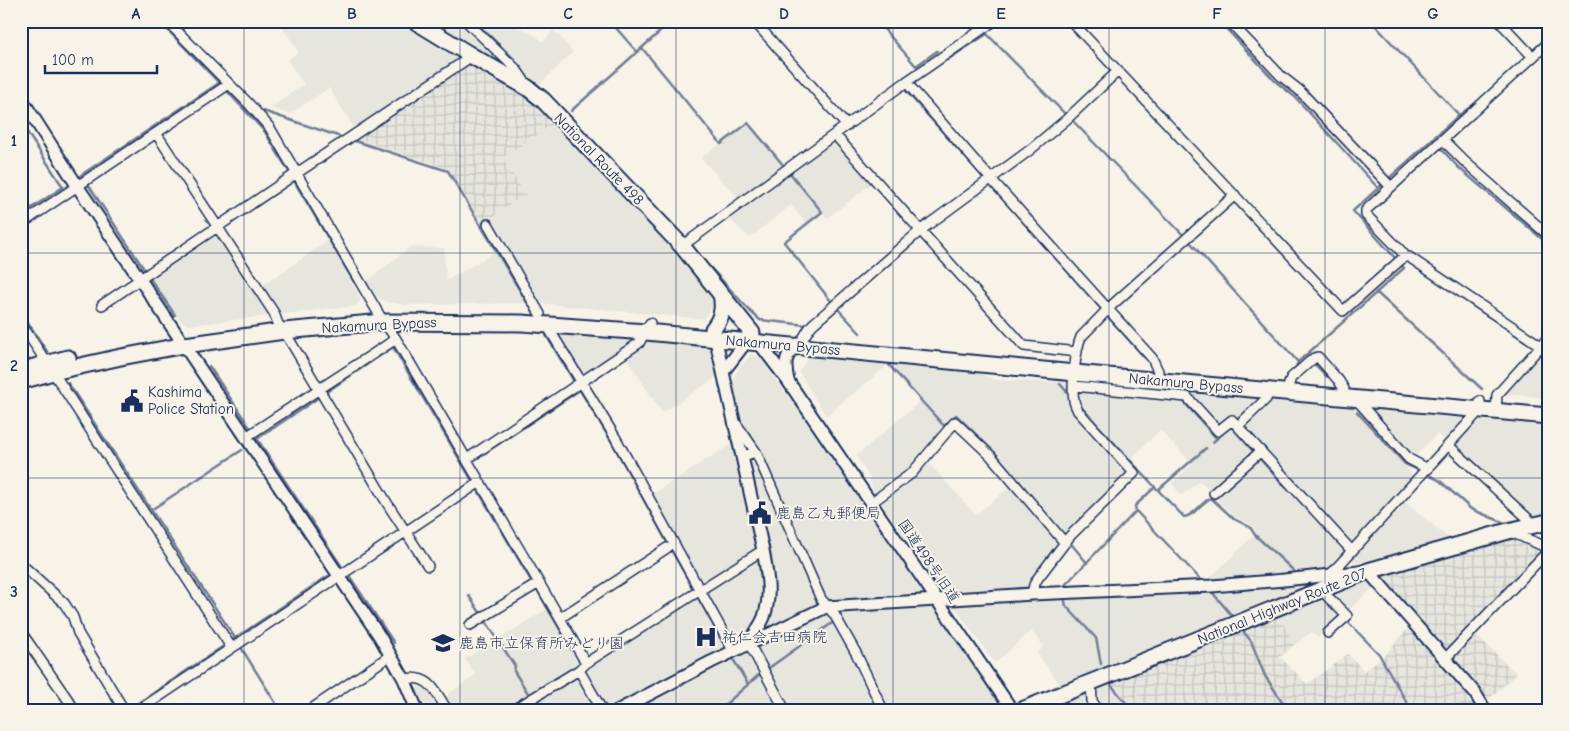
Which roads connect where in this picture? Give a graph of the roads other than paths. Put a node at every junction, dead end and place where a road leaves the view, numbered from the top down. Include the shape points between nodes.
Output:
1 (167, 21) edge
2 (415, 21) edge
3 (466, 21) edge
4 (754, 21) edge
5 (1071, 21) edge
6 (1229, 21) edge
7 (1499, 21) edge
8 (992, 22) edge
9 (1538, 50) edge
10 (472, 56) junction
11 (1118, 71) junction
12 (906, 82) junction
13 (229, 84) junction
14 (528, 88) junction
15 (21, 98) edge
16 (846, 126) junction
17 (156, 133) junction
18 (835, 135) junction
19 (1439, 143) junction
20 (297, 172) junction
21 (988, 180) junction
22 (83, 183) junction
23 (1387, 183) junction
24 (1234, 195) junction
25 (21, 224) edge
26 (488, 224) dead end
27 (218, 227) junction
28 (923, 232) junction
29 (1548, 236) edge
30 (682, 246) junction
31 (1400, 260) junction
32 (145, 276) junction
33 (721, 294) junction
34 (102, 306) dead end
35 (1108, 310) junction
36 (381, 319) junction
37 (543, 319) junction
38 (21, 324) edge
39 (648, 327) junction
40 (281, 328) junction
41 (715, 334) junction
42 (1548, 338) edge
43 (396, 339) junction
44 (752, 339) junction
45 (182, 341) junction
46 (802, 342) junction
47 (1541, 346) junction
48 (1548, 353) edge
49 (50, 368) junction
50 (1075, 369) junction
51 (21, 370) edge
52 (723, 372) junction
53 (1158, 376) junction
54 (21, 381) edge
55 (788, 382) junction
56 (1289, 384) junction
57 (577, 385) junction
58 (319, 389) junction
59 (1184, 390) junction
60 (1269, 391) junction
61 (1350, 394) junction
62 (1480, 406) junction
63 (1496, 406) junction
64 (1548, 406) edge
65 (1548, 416) edge
66 (735, 422) junction
67 (1238, 426) junction
68 (250, 434) junction
69 (1449, 446) junction
70 (1260, 451) junction
71 (756, 452) junction
72 (743, 456) junction
73 (467, 459) junction
74 (1425, 471) junction
75 (476, 484) junction
76 (1214, 493) dead end
77 (871, 503) junction
78 (1542, 523) edge
79 (406, 531) junction
80 (1508, 531) junction
81 (1068, 540) junction
82 (667, 548) dead end
83 (1548, 549) edge
84 (764, 550) junction
85 (1352, 551) junction
86 (21, 564) edge
87 (428, 566) dead end
88 (1368, 571) junction
89 (1331, 574) junction
90 (339, 576) junction
91 (539, 583) junction
92 (1323, 589) junction
93 (697, 592) junction
94 (1032, 594) junction
95 (938, 600) junction
96 (826, 607) junction
97 (560, 618) junction
98 (764, 618) junction
99 (470, 626) dead end
100 (21, 632) edge
101 (774, 632) junction
102 (1328, 633) dead end
103 (229, 643) junction
104 (750, 645) junction
105 (734, 652) junction
106 (391, 655) junction
107 (1445, 659) junction
108 (582, 666) junction
109 (404, 679) junction
110 (1091, 682) junction
111 (124, 709) edge
112 (75, 710) edge
113 (139, 710) edge
114 (310, 710) edge
115 (417, 710) edge
116 (447, 710) edge
117 (513, 710) edge
118 (602, 710) edge
119 (619, 710) edge
120 (786, 710) edge
121 (883, 710) edge
122 (1012, 710) edge
123 (1022, 710) edge
124 (1098, 710) edge
125 (1485, 710) edge

1 - 13 street
2 - 10 highway, National Route 498
3 - 14 street via 516,69
4 - 16 street
5 - 11 street
6 - 23 street
7 - 9 street
8 - 12 street
9 - 19 street
10 - 14 highway, National Route 498
10 - 20 street
11 - 21 street via 1030,150
11 - 24 street
12 - 16 street
12 - 21 street
13 - 17 street
13 - 20 street via 270,128
14 - 30 highway, National Route 498
15 - 22 street
16 - 18 street
17 - 22 street
17 - 27 street
18 - 28 street
18 - 30 street
19 - 23 street
19 - 29 street via 1464,161
20 - 27 street
20 - 36 street
21 - 28 street
21 - 35 street
22 - 25 street
22 - 32 street
23 - 31 street via 1366,214 1403,253
24 - 31 street via 1343,311
24 - 35 street
26 - 37 street
27 - 32 street
27 - 40 street
28 - 46 street via 813,324
28 - 50 street via 1024,346
30 - 33 highway, National Route 498
31 - 47 street via 1409,257
32 - 34 street
32 - 45 street
33 - 41 highway via 723,309
33 - 44 highway, National Route 498
35 - 50 street via 1081,337
35 - 53 street via 1152,358
36 - 37 highway, Nakamura Bypass
36 - 40 highway, Nakamura Bypass
36 - 43 street
37 - 39 highway, Nakamura Bypass
37 - 57 street
38 - 49 street
39 - 41 highway, Nakamura Bypass
39 - 57 street via 640,343
40 - 45 highway, Nakamura Bypass
40 - 58 street
41 - 44 highway, Nakamura Bypass
41 - 52 street
42 - 47 street
43 - 58 street
43 - 73 street
44 - 46 highway, Nakamura Bypass
44 - 52 street
44 - 55 street, 国道498号旧道
45 - 49 highway, Nakamura Bypass via 134,344
45 - 68 street
46 - 50 highway, Nakamura Bypass
46 - 55 street via 788,356
47 - 48 street
47 - 63 street via 1497,395
49 - 51 highway, Nakamura Bypass
49 - 54 highway, Nakamura Bypass
49 - 103 street
50 - 53 highway, Nakamura Bypass
50 - 59 street
50 - 81 street via 1074,401 1078,411 1134,473
52 - 66 street
53 - 56 highway, Nakamura Bypass
53 - 59 highway, Nakamura Bypass
55 - 77 street, 国道498号旧道
56 - 61 highway, Nakamura Bypass
56 - 61 street via 1291,378 1318,357
57 - 73 street
57 - 93 street via 615,437
58 - 68 street
58 - 79 street
59 - 60 highway, Nakamura Bypass
59 - 67 street via 1218,431 1232,420
60 - 61 highway, Nakamura Bypass
60 - 67 street via 1266,400
61 - 62 highway, Nakamura Bypass
61 - 74 street via 1409,459
62 - 63 highway, Nakamura Bypass
62 - 69 street
63 - 64 highway, Nakamura Bypass
63 - 65 highway, Nakamura Bypass
66 - 71 street
66 - 72 street
67 - 70 street
68 - 90 street
69 - 74 street
69 - 78 street
70 - 76 street
70 - 85 street
71 - 72 street
71 - 96 street
72 - 84 street
73 - 75 street
74 - 85 street
75 - 79 street
75 - 91 street
77 - 81 street via 912,473 954,422
77 - 95 street, 国道498号旧道
78 - 80 highway, National Highway Route 207
79 - 87 street
79 - 90 street
80 - 83 street
80 - 88 highway, National Highway Route 207
81 - 94 street via 1038,578
82 - 97 street
83 - 107 street
84 - 93 street
84 - 98 street via 769,595
85 - 89 street
86 - 111 street via 64,603 78,633
88 - 89 street
88 - 92 highway, National Highway Route 207
88 - 107 street
89 - 94 street via 1212,586
90 - 103 street
90 - 106 street
91 - 97 street
91 - 99 street
92 - 102 street via 1347,616
92 - 110 highway, National Highway Route 207
93 - 105 street
93 - 108 street
94 - 95 street
95 - 96 street
95 - 122 street, 国道498号旧道
96 - 101 street
96 - 121 street via 856,653
97 - 108 street
98 - 101 street
98 - 104 street
100 - 112 street
101 - 104 street
103 - 113 street
104 - 105 street
104 - 120 street
105 - 119 street
106 - 109 street
106 - 114 street
107 - 125 street via 1475,693
108 - 117 street
108 - 118 street
109 - 115 street
109 - 116 street via 415,677 425,680
110 - 123 highway, National Highway Route 207
110 - 124 street via 1092,701

